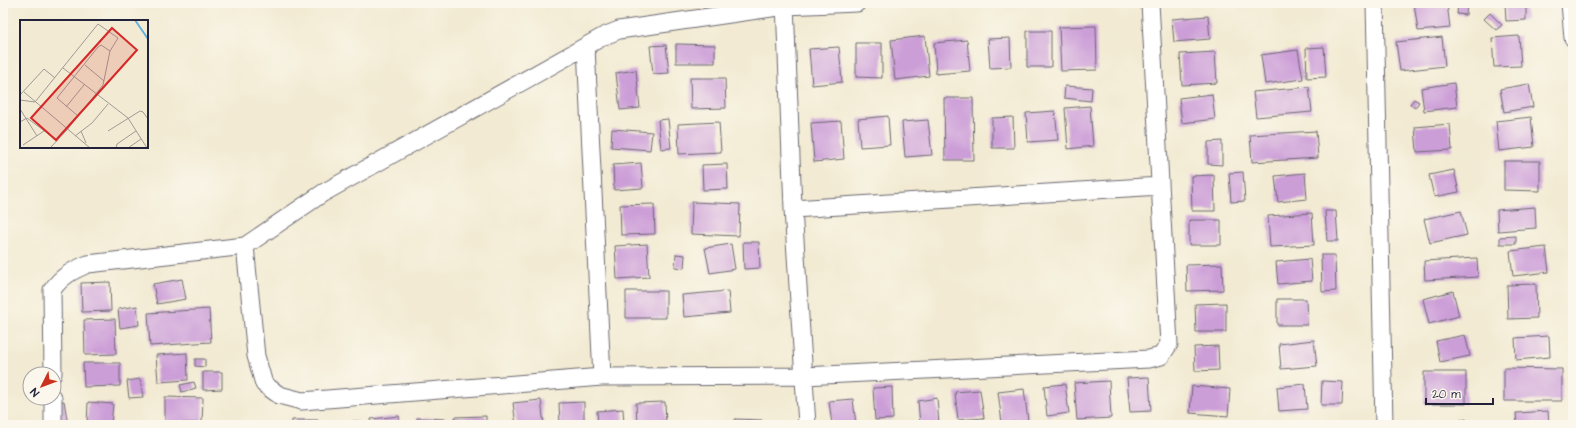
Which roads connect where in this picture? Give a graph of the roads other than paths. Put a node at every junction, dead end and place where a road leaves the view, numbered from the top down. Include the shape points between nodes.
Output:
1 (857, 3) edge
2 (1150, 3) edge
3 (1375, 3) edge
4 (1570, 3) edge
5 (785, 4) edge
6 (1573, 38) edge
7 (586, 47) junction
8 (1160, 186) junction
9 (793, 209) junction
10 (245, 246) junction
11 (53, 366) edge
12 (602, 376) junction
13 (804, 376) junction
14 (53, 406) edge
15 (53, 425) edge
16 (807, 425) edge
17 (1384, 425) edge

1 - 5 street
2 - 8 street
3 - 17 street
4 - 6 street
5 - 7 street via 619,30
5 - 9 street
7 - 10 street via 323,193
7 - 12 street
8 - 9 street
8 - 13 street via 1169,344 1161,356 1149,359
9 - 13 street
10 - 11 street via 88,264 67,274 52,290
10 - 12 street via 256,356 264,384 279,395 302,401
12 - 13 street
13 - 16 street
14 - 15 street

